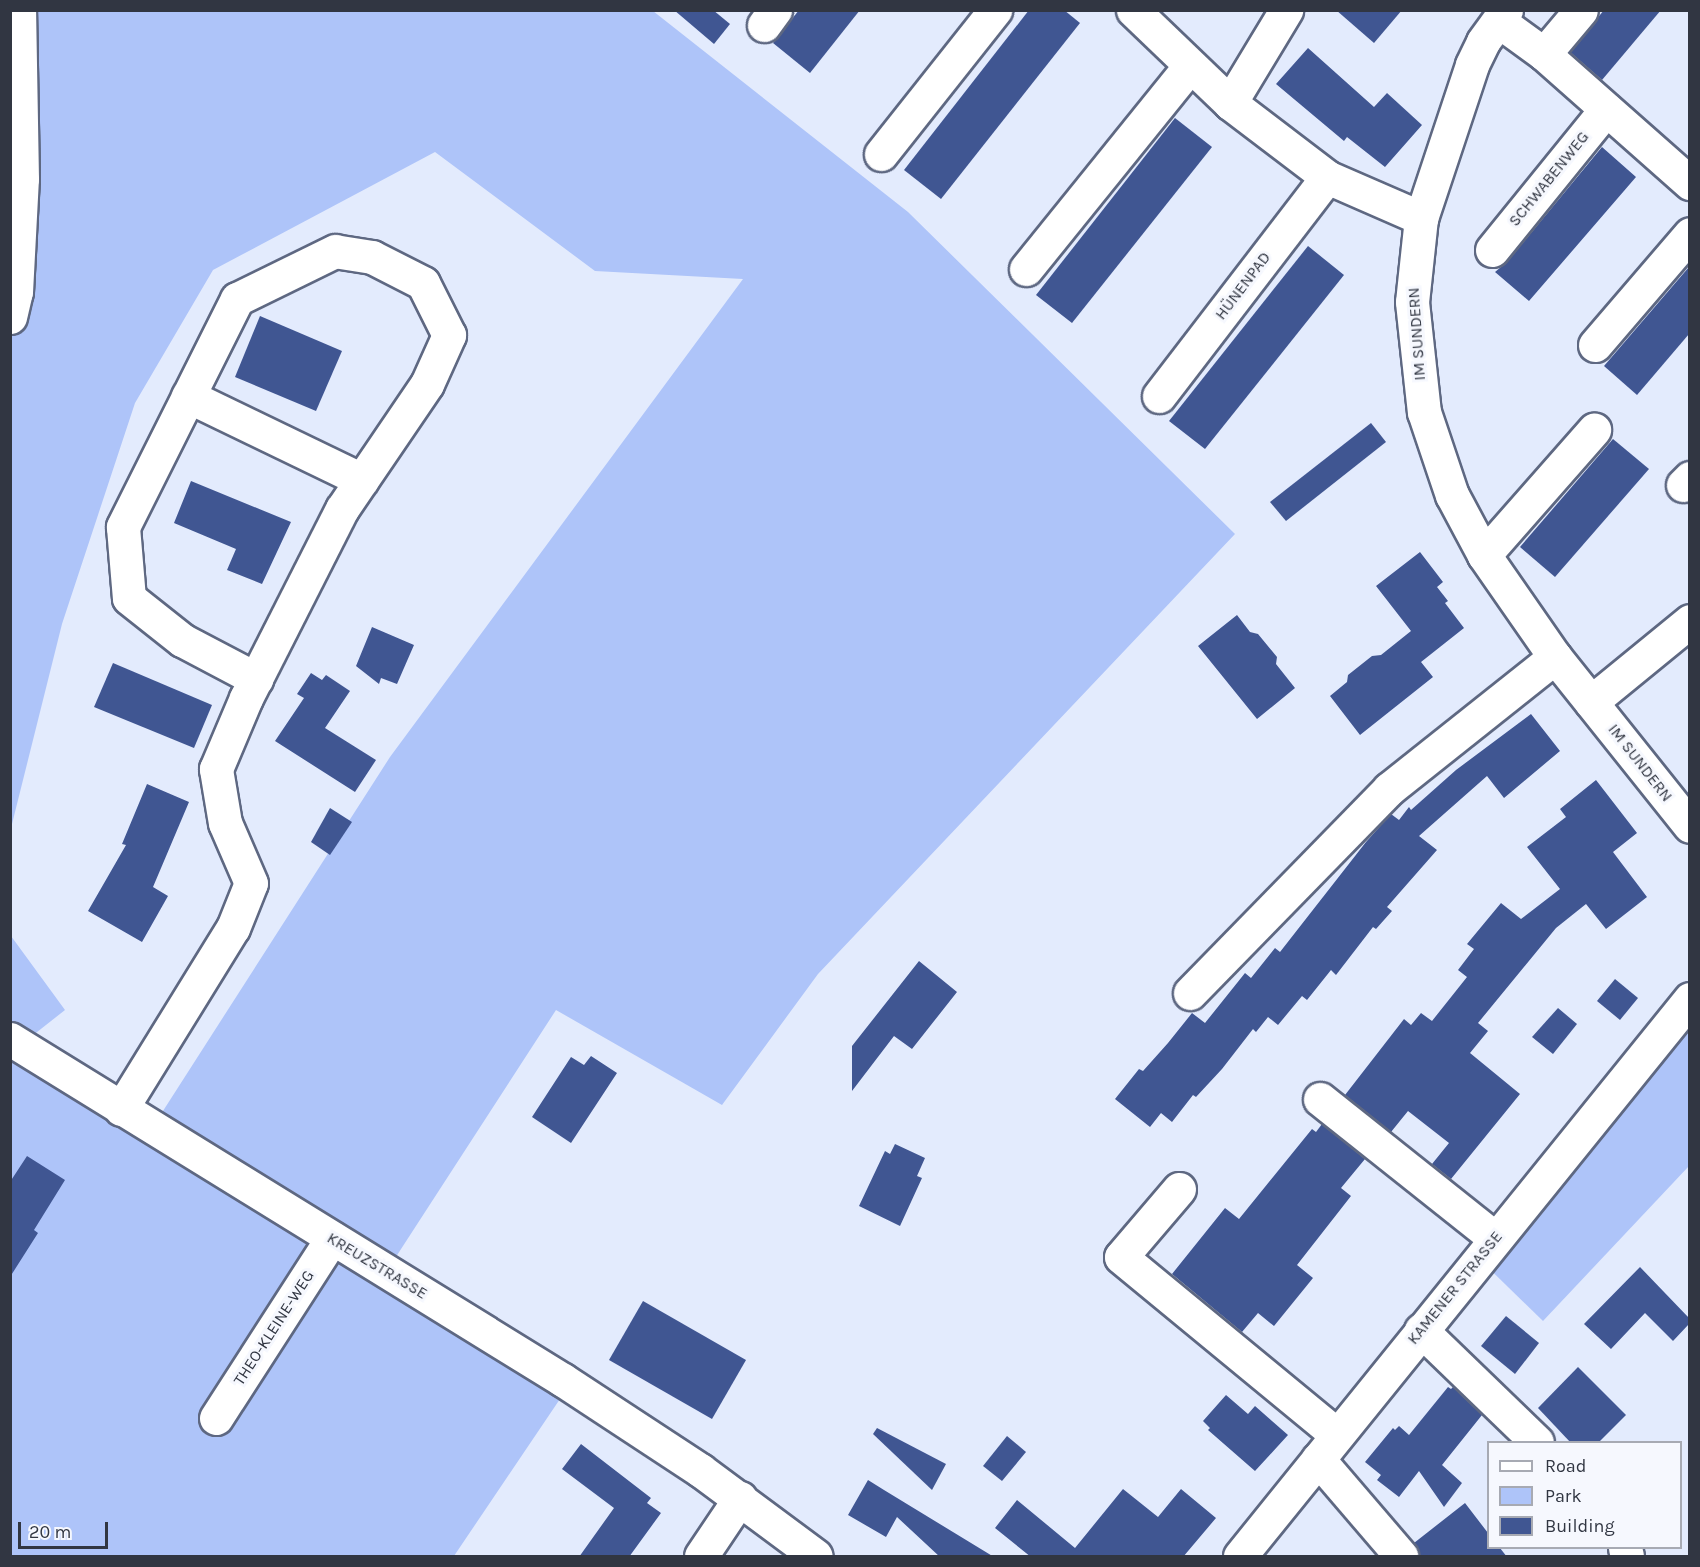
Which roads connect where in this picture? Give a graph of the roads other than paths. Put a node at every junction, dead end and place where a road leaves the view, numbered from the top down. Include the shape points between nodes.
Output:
1 (19, 10) edge
2 (994, 10) edge
3 (1286, 10) edge
4 (1581, 10) edge
5 (1137, 12) edge
6 (1503, 16) edge
7 (1544, 54) junction
8 (1189, 67) junction
9 (1230, 103) junction
10 (1606, 109) junction
11 (880, 154) dead end
12 (1327, 177) junction
13 (1689, 183) edge
14 (1421, 218) junction
15 (1689, 234) edge
16 (1492, 250) dead end
17 (1026, 269) dead end
18 (10, 317) edge
19 (1595, 345) dead end
20 (188, 396) junction
21 (1159, 396) dead end
22 (1594, 430) dead end
23 (362, 480) junction
24 (1485, 555) junction
25 (1689, 621) edge
26 (1555, 657) junction
27 (255, 679) junction
28 (1591, 702) junction
29 (1689, 826) edge
30 (1190, 993) dead end
31 (1680, 1010) edge
32 (10, 1039) edge
33 (1320, 1099) dead end
34 (121, 1109) junction
35 (1179, 1189) dead end
36 (332, 1238) junction
37 (1495, 1238) junction
38 (1421, 1330) junction
39 (216, 1418) dead end
40 (1536, 1441) edge
41 (1327, 1447) junction
42 (740, 1498) junction
43 (701, 1557) edge
44 (816, 1557) edge
45 (1240, 1557) edge
46 (1401, 1557) edge

1 - 18 street via 22,179 16,291
2 - 11 street
3 - 9 street
4 - 7 street
5 - 8 street
6 - 7 street
6 - 14 street, IM SUNDERN via 1472,64
7 - 10 street
8 - 9 street
8 - 17 street
9 - 12 street
10 - 13 street
10 - 16 street, SCHWABENWEG
12 - 14 street
12 - 21 street, HÜNENPAD
14 - 24 street, IM SUNDERN via 1412,302 1424,412 1452,495
15 - 19 street
20 - 23 street
20 - 23 street via 237,299 335,251 372,257 423,283 449,335 427,384
20 - 27 street via 123,527 129,598 182,640
22 - 24 street
23 - 27 street via 342,509
24 - 26 street, IM SUNDERN
25 - 28 street
26 - 28 street, IM SUNDERN
26 - 30 street via 1389,789
27 - 34 street via 216,769 225,823 251,883 233,928
28 - 29 street, IM SUNDERN
31 - 37 street, KAMENER STRASSE
32 - 34 street, KREUZSTRASSE
33 - 37 street
34 - 36 street, KREUZSTRASSE
35 - 41 street via 1121,1257
36 - 39 street, THEO-KLEINE-WEG
36 - 42 street, KREUZSTRASSE via 573,1386
37 - 38 street, KAMENER STRASSE
38 - 40 street
38 - 41 street, KAMENER STRASSE
41 - 45 street, KAMENER STRASSE
41 - 46 street
42 - 43 street
42 - 44 street, KREUZSTRASSE

